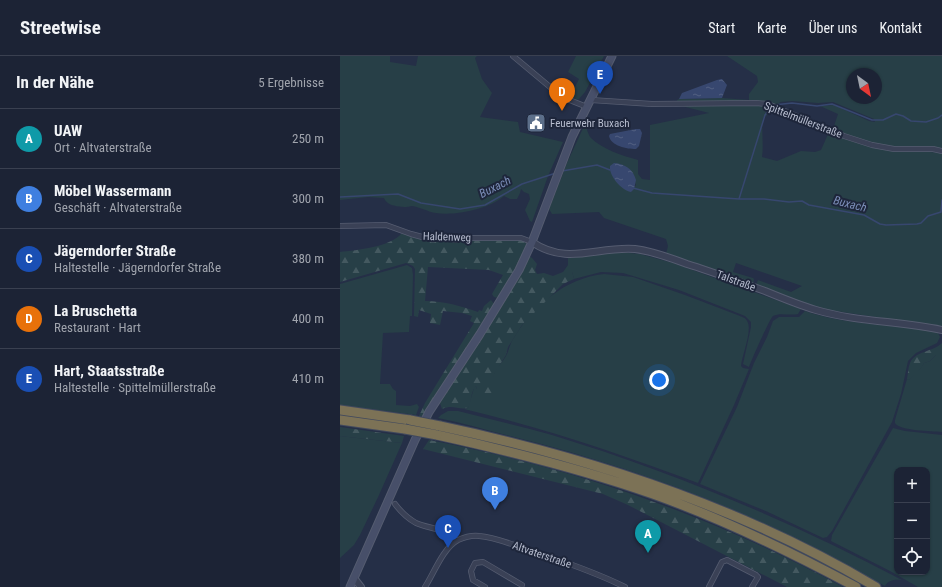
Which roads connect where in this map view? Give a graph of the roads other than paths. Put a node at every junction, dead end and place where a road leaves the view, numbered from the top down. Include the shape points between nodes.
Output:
1 (513, 56) edge
2 (612, 56) edge
3 (591, 100) junction
4 (587, 107) junction
5 (942, 151) edge
6 (340, 226) edge
7 (532, 242) junction
8 (942, 330) edge
9 (340, 410) edge
10 (340, 420) edge
11 (395, 504) dead end
12 (456, 541) junction
13 (354, 578) junction
14 (522, 585) dead end
15 (350, 587) edge
16 (361, 587) edge
17 (425, 587) edge
18 (485, 587) edge
19 (625, 587) edge
20 (709, 587) edge
21 (752, 587) edge
22 (856, 587) edge
23 (876, 587) edge

1 - 4 street via 562,97
2 - 3 main road
3 - 4 main road
3 - 5 street, Spittelmüllerstraße via 652,104 768,104 872,146
4 - 7 main road via 561,165
6 - 7 street, Haldenweg via 382,224 426,238 521,238
7 - 8 street, Talstraße via 548,251 562,254 618,248 638,250 725,276 816,310 853,318
7 - 13 main road via 509,288 429,412
9 - 23 highway, bridge via 410,420 540,449 651,483 746,521
10 - 22 highway, bridge via 437,435 542,459 654,495 792,553
11 - 12 street via 418,524 446,532
12 - 17 street via 448,548
12 - 19 street, Altvaterstraße via 471,536 483,536 577,567
13 - 15 main road
13 - 16 street
14 - 18 street via 483,562 475,563 471,571 473,580
20 - 21 street via 722,562 727,560 758,577

